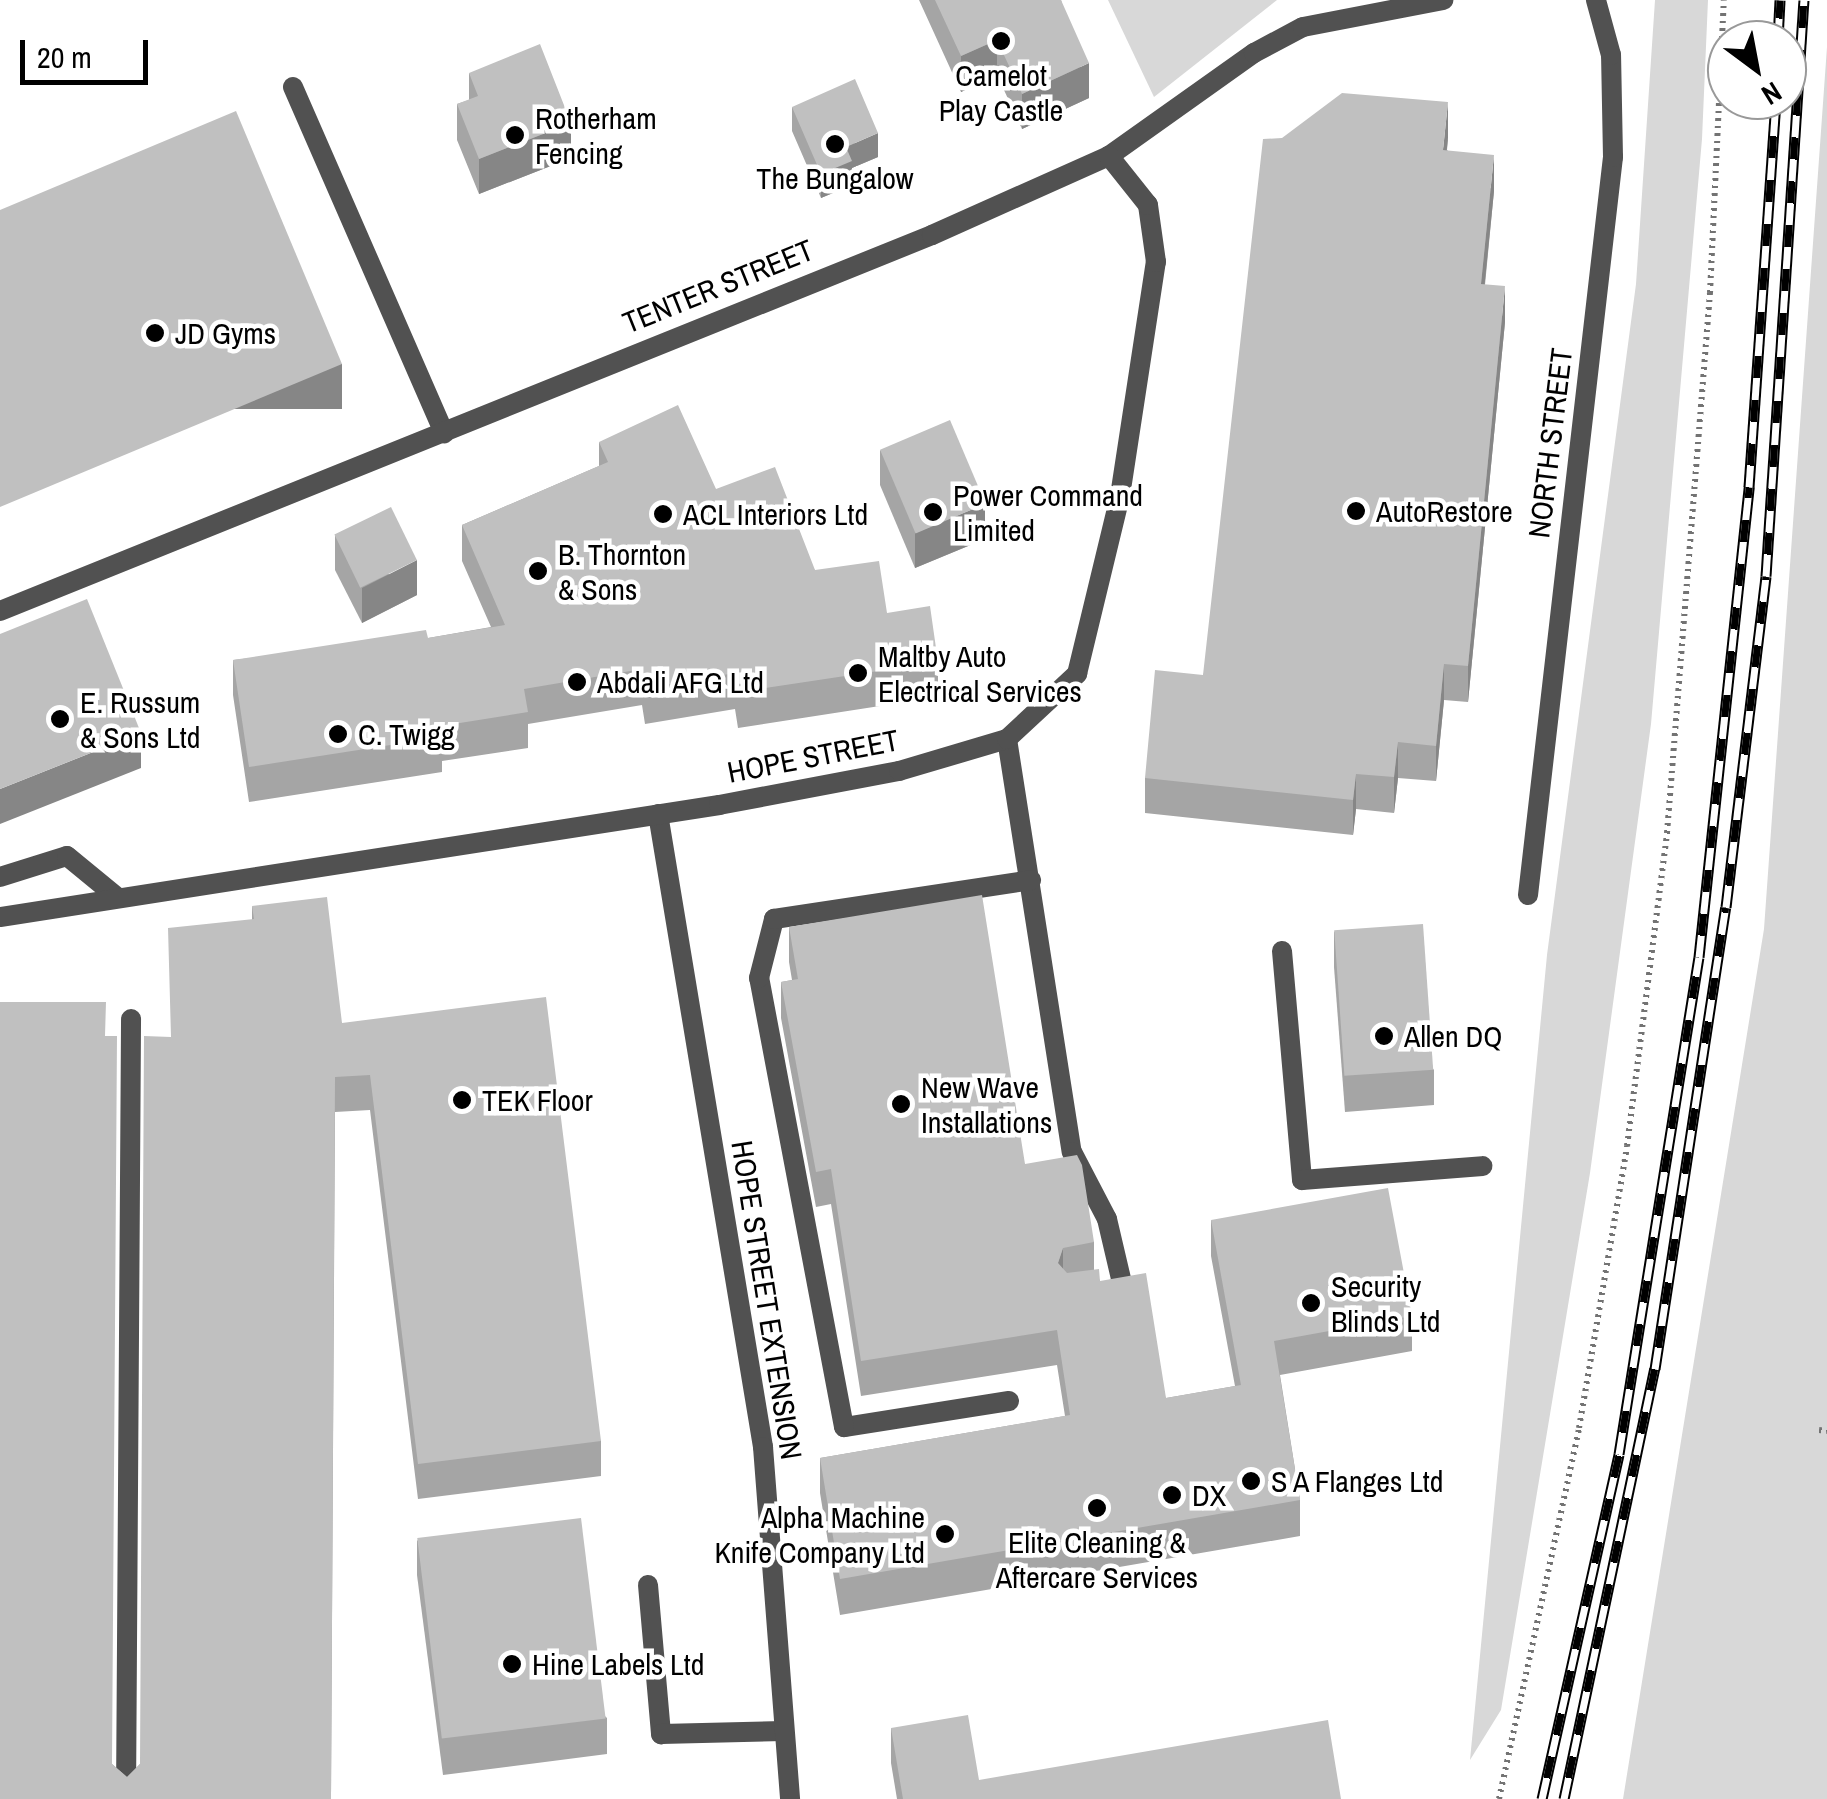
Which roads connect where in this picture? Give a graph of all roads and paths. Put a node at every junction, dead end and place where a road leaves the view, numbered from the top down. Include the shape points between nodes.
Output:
1 (1443, 0) edge
2 (1596, 0) edge
3 (1724, 0) edge
4 (292, 87) dead end
5 (1109, 156) junction
6 (444, 434) junction
7 (0, 610) edge
8 (1006, 739) junction
9 (658, 814) junction
10 (0, 877) edge
11 (1031, 880) junction
12 (1528, 895) dead end
13 (117, 897) junction
14 (0, 917) edge
15 (1282, 951) dead end
16 (132, 1018) dead end
17 (1482, 1166) dead end
18 (1089, 1293) edge
19 (1009, 1401) dead end
20 (648, 1585) dead end
21 (784, 1731) junction
22 (126, 1799) edge
23 (790, 1799) edge
24 (1499, 1799) edge

1 - 5 street, TENTER STREET via 1303,28 1254,53
2 - 12 street, NORTH STREET via 1611,55 1612,157
3 - 24 path via 1710,292 1667,833 1627,1146 1580,1428
4 - 6 street
5 - 6 street, TENTER STREET
5 - 8 street, HOPE STREET via 1148,205 1156,262 1120,496 1077,674
6 - 7 street, TENTER STREET
8 - 9 street, HOPE STREET via 899,771
8 - 11 street
9 - 13 street, HOPE STREET
9 - 21 street, HOPE STREET EXTENSION via 763,1447
10 - 13 street via 68,856
11 - 18 street via 1072,1152 1107,1219 1123,1288
11 - 19 street via 774,920 759,978 844,1427
13 - 14 street, HOPE STREET
15 - 17 street via 1302,1180
16 - 22 street
20 - 21 street via 661,1734
21 - 23 street, HOPE STREET EXTENSION

